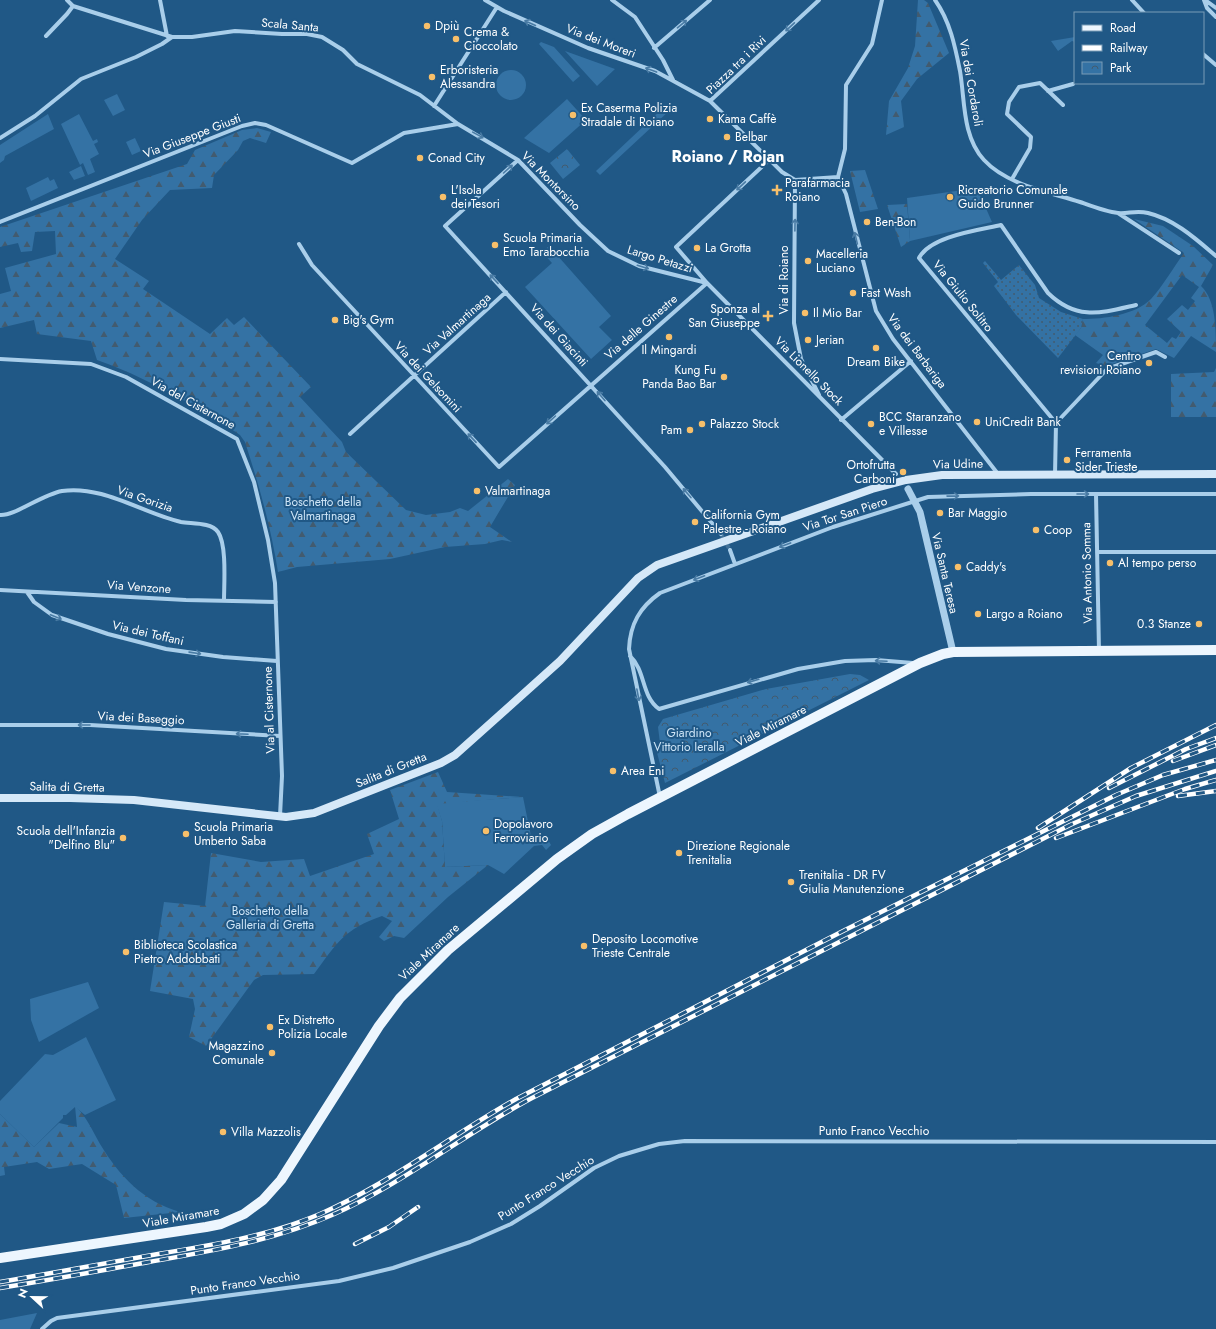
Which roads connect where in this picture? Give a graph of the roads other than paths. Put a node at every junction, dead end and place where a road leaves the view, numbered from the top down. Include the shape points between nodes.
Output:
1 (67, 0) edge
2 (160, 0) edge
3 (485, 0) edge
4 (612, 0) edge
5 (710, 0) edge
6 (819, 0) edge
7 (882, 0) edge
8 (935, 0) edge
9 (1132, 0) edge
10 (1204, 0) edge
11 (73, 6) junction
12 (497, 7) junction
13 (1216, 8) edge
14 (1143, 12) edge
15 (1216, 17) edge
16 (46, 36) dead end
17 (167, 36) junction
18 (172, 37) junction
19 (654, 48) junction
20 (1204, 55) edge
21 (1216, 65) edge
22 (673, 80) junction
23 (1072, 84) dead end
24 (1048, 91) junction
25 (710, 102) junction
26 (1063, 105) dead end
27 (434, 106) junction
28 (458, 124) junction
29 (0, 138) edge
30 (518, 160) junction
31 (769, 160) junction
32 (838, 177) junction
33 (1012, 179) junction
34 (796, 180) junction
35 (1118, 213) junction
36 (0, 222) edge
37 (299, 244) dead end
38 (608, 251) joint
39 (1179, 254) dead end
40 (1216, 256) edge
41 (707, 283) junction
42 (506, 292) junction
43 (1136, 305) dead end
44 (1165, 357) dead end
45 (0, 359) edge
46 (911, 361) junction
47 (414, 377) junction
48 (591, 385) junction
49 (821, 399) junction
50 (841, 420) junction
51 (1056, 423) junction
52 (350, 434) dead end
53 (499, 467) joint
54 (896, 474) dead end
55 (1216, 474) edge
56 (999, 475) junction
57 (1055, 475) junction
58 (908, 489) dead end
59 (1096, 494) junction
60 (1216, 494) edge
61 (915, 501) junction
62 (0, 515) edge
63 (721, 534) tunnel mouth
64 (713, 547) joint
65 (730, 550) tunnel mouth
66 (1097, 552) junction
67 (1216, 552) edge
68 (735, 564) junction
69 (0, 590) edge
70 (27, 592) junction
71 (224, 601) junction
72 (276, 602) junction
73 (1216, 650) edge
74 (953, 652) junction
75 (1099, 652) junction
76 (630, 656) junction
77 (277, 661) junction
78 (920, 663) junction
79 (0, 725) edge
80 (280, 736) junction
81 (660, 797) junction
82 (0, 798) edge
83 (280, 817) junction
84 (1216, 1142) edge
85 (0, 1258) edge
86 (42, 1329) edge

1 - 11 street, Scala Santa
2 - 17 street
3 - 12 street, Via dei Moreri
4 - 19 street via 635,17
19 -> 5 street
6 -> 25 street, Piazza tra i Rivi
7 - 32 street via 872,44 846,85 845,149
8 - 33 street, Via dei Cordaroli via 952,35 960,71 966,120 974,143 983,159 996,171
9 - 14 street
10 - 13 street
10 - 15 street via 1207,8
11 - 16 street
11 - 17 street, Scala Santa
22 -> 12 street, Via dei Moreri via 588,48
12 - 27 street
17 - 18 street, Scala Santa
18 - 27 street, Scala Santa via 235,31 314,34 333,43 357,64 420,95
18 - 29 street via 136,57 81,79 35,116
19 - 22 street
20 - 21 street
22 - 25 street, Via dei Moreri
23 - 24 street
24 - 26 street
24 - 33 street via 1040,83 1019,87 1009,102 1007,114 1031,137 1030,148
25 - 31 street, Piazza tra i Rivi
27 - 28 street, Via Montorsino
28 -> 30 street, Via Montorsino
28 - 36 street, Via Giuseppe Giusti via 404,133 352,163 266,125 255,123
30 - 38 street, Via Montorsino
42 -> 30 street, Via dei Giacinti via 445,226
31 - 34 street, Piazza tra i Rivi
31 -> 41 street, Via Lionello Stock via 676,247
32 - 34 street
46 -> 32 street, Via dei Barbariga via 876,312 846,194
33 - 35 street, Via dei Cordaroli
49 -> 34 street, Via di Roiano via 801,360 794,323
35 - 39 street, Via dei Cordaroli
35 - 40 street, Via dei Cordaroli via 1133,210 1165,219
37 - 47 street, Via dei Gelsomini via 312,265
38 -> 41 street, Largo Petazzi via 639,266
41 - 48 street, Via delle Ginestre
41 - 49 street, Via Lionello Stock
42 - 47 street, Via Valmartinaga
42 - 48 street, Via dei Giacinti
43 - 51 street, Via Giulio Solitro via 1098,314 1087,313 1055,299 1048,293 1001,225 944,239 923,250 919,258
44 - 51 street via 1156,352 1107,369
45 - 72 street, Via del Cisternone via 91,364 126,377 237,440 254,482 261,509 269,546
46 - 50 street
46 - 56 street, Via dei Barbariga
47 - 52 street, Via Valmartinaga
53 -> 47 street, Via dei Gelsomini
48 -> 53 street, Via delle Ginestre
63 -> 48 street, Via dei Giacinti
49 - 50 street, Via Lionello Stock
50 - 54 street, Via Lionello Stock
51 - 57 street
55 - 57 main road, Via Udine
56 - 57 main road, Via Udine
56 - 64 main road, Via Udine via 942,475 906,480 872,489
58 - 61 street
59 - 60 street, Via Tor San Piero
61 -> 59 street, Via Tor San Piero via 946,496
59 - 66 street, Via Antonio Somma
61 -> 68 street, Via Tor San Piero via 833,527
61 - 74 street, Via Santa Teresa via 920,512
62 - 71 street, Via Gorizia via 13,512 54,493 81,490 116,499 180,522 212,527 218,532 222,543
64 - 83 main road, Salita di Gretta via 657,565 638,578 560,661 455,755 441,763 314,813
65 - 68 street
66 - 67 street
66 - 75 street, Via Antonio Somma
68 -> 76 street, Via Tor San Piero via 660,593 651,600 639,612 631,631
69 - 70 street, Via Venzone
70 - 71 street, Via Venzone
70 -> 77 street, Via dei Toffani via 34,602 52,615 108,634 166,649
71 - 72 street, Via Venzone
72 - 77 street, Via al Cisternone
73 - 75 main road, Viale Miramare
74 - 75 main road, Viale Miramare
74 - 78 main road, Viale Miramare
78 -> 76 street, Viale Miramare via 845,661 798,669 659,709 648,696 638,664
76 -> 81 street, Via Tor San Piero
77 - 80 street, Via al Cisternone
78 - 81 main road, Viale Miramare
80 -> 79 street, Via dei Baseggio via 90,726
80 - 83 street, Via al Cisternone
81 - 85 main road, Viale Miramare via 592,834 480,922 420,975 379,1026 281,1180 254,1207 233,1219 206,1227
82 - 83 main road, Salita di Gretta via 134,800
84 - 86 street, Punto Franco Vecchio via 685,1141 659,1144 638,1149 594,1168 511,1224 470,1242 393,1268 339,1281 57,1318

